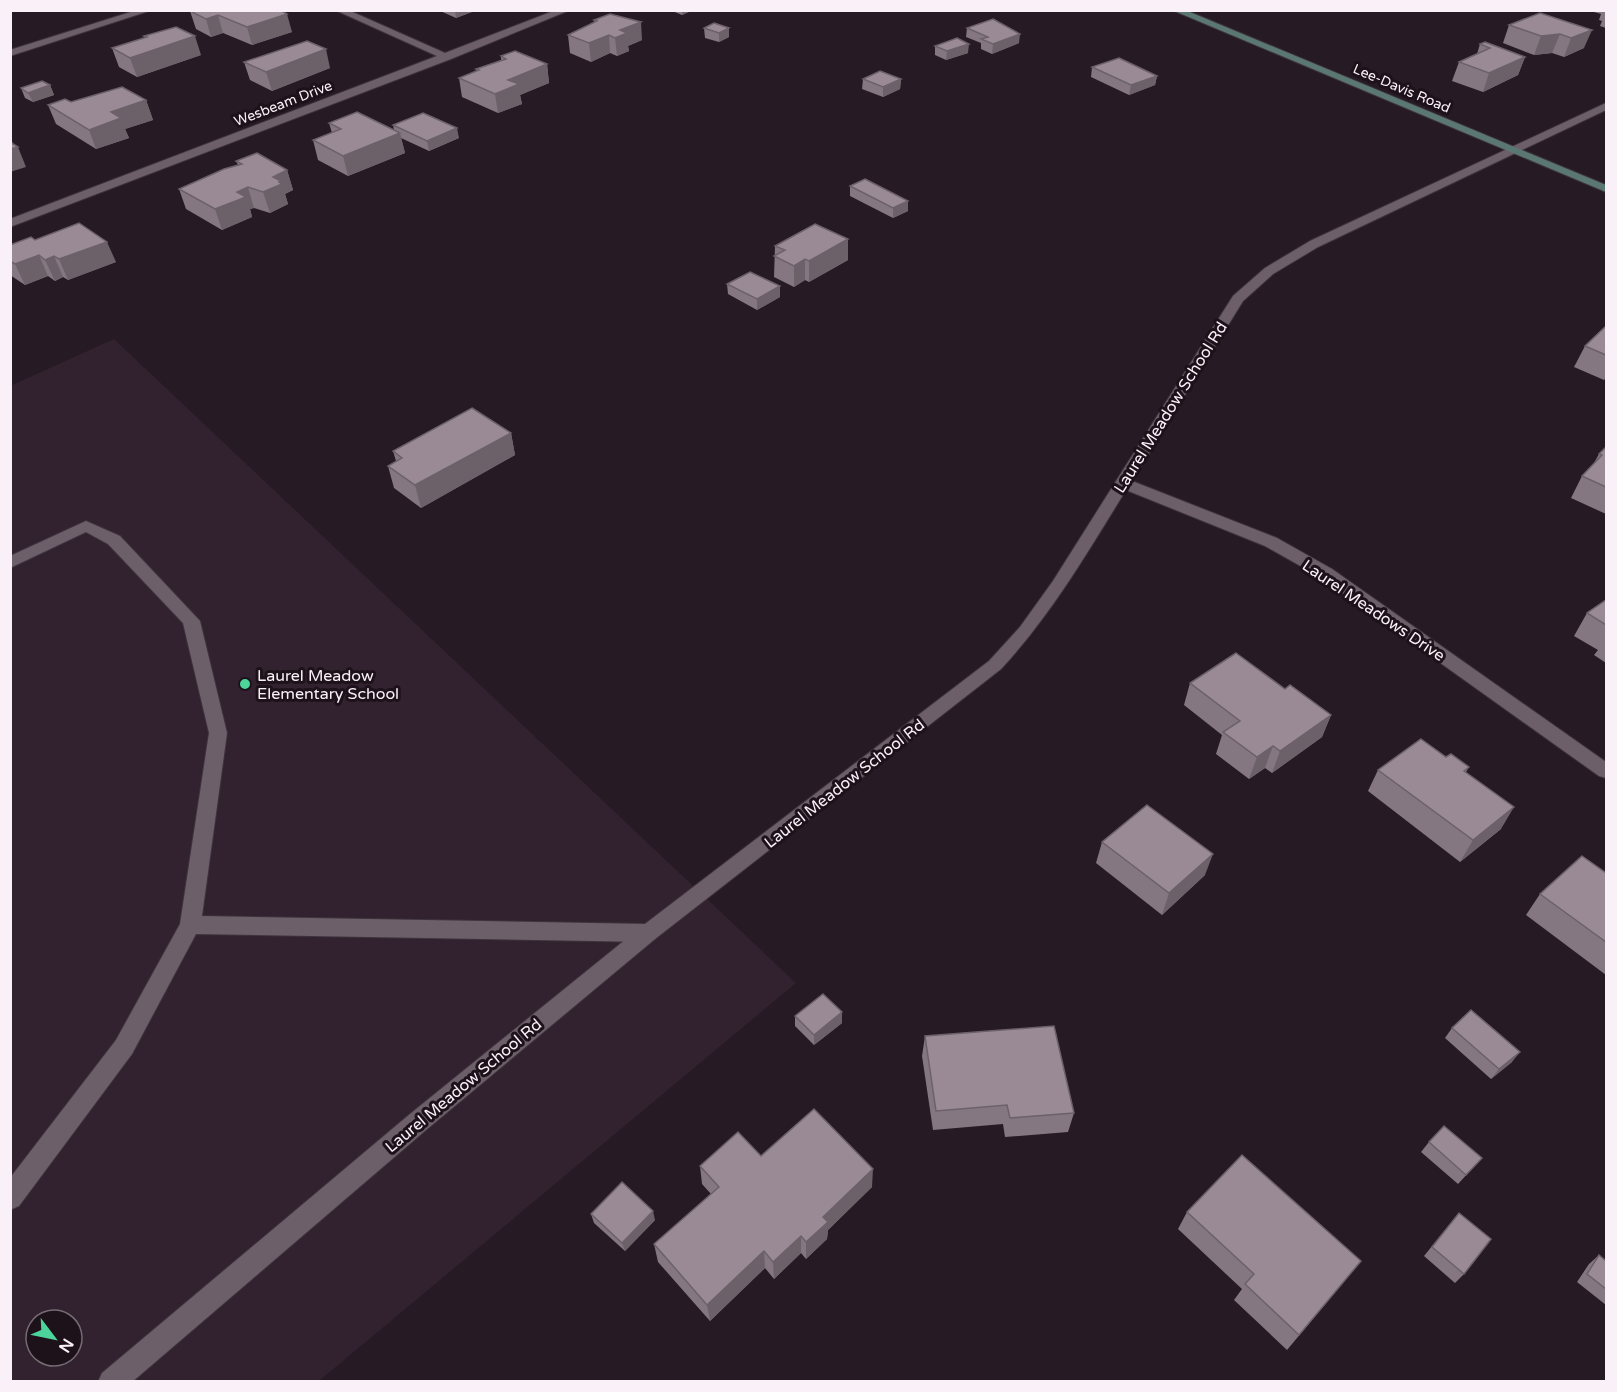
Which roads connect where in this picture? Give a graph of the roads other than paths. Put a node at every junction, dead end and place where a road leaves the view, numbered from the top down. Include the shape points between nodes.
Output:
1 (148, 10) edge
2 (339, 10) edge
3 (566, 10) edge
4 (1181, 13) edge
5 (10, 53) edge
6 (447, 57) junction
7 (1606, 106) edge
8 (1514, 150) junction
9 (1606, 189) edge
10 (10, 223) edge
11 (1122, 483) junction
12 (10, 563) edge
13 (1606, 771) edge
14 (190, 925) junction
15 (648, 933) junction
16 (10, 1198) edge
17 (111, 1382) edge

1 - 5 street
2 - 6 street
3 - 6 street, Wesbeam Drive
4 - 8 main road, Lee-Davis Road
6 - 10 street, Wesbeam Drive
7 - 8 street, Laurel Meadow School Rd
8 - 9 main road, Lee-Davis Road
8 - 11 street, Laurel Meadow School Rd via 1314,244 1269,271 1238,299
11 - 13 street, Laurel Meadows Drive via 1271,542 1326,573
11 - 15 street, Laurel Meadow School Rd via 1059,585 995,665
12 - 14 street via 86,526 114,540 191,621 219,733
14 - 15 street
14 - 16 street via 124,1047
15 - 17 street, Laurel Meadow School Rd

